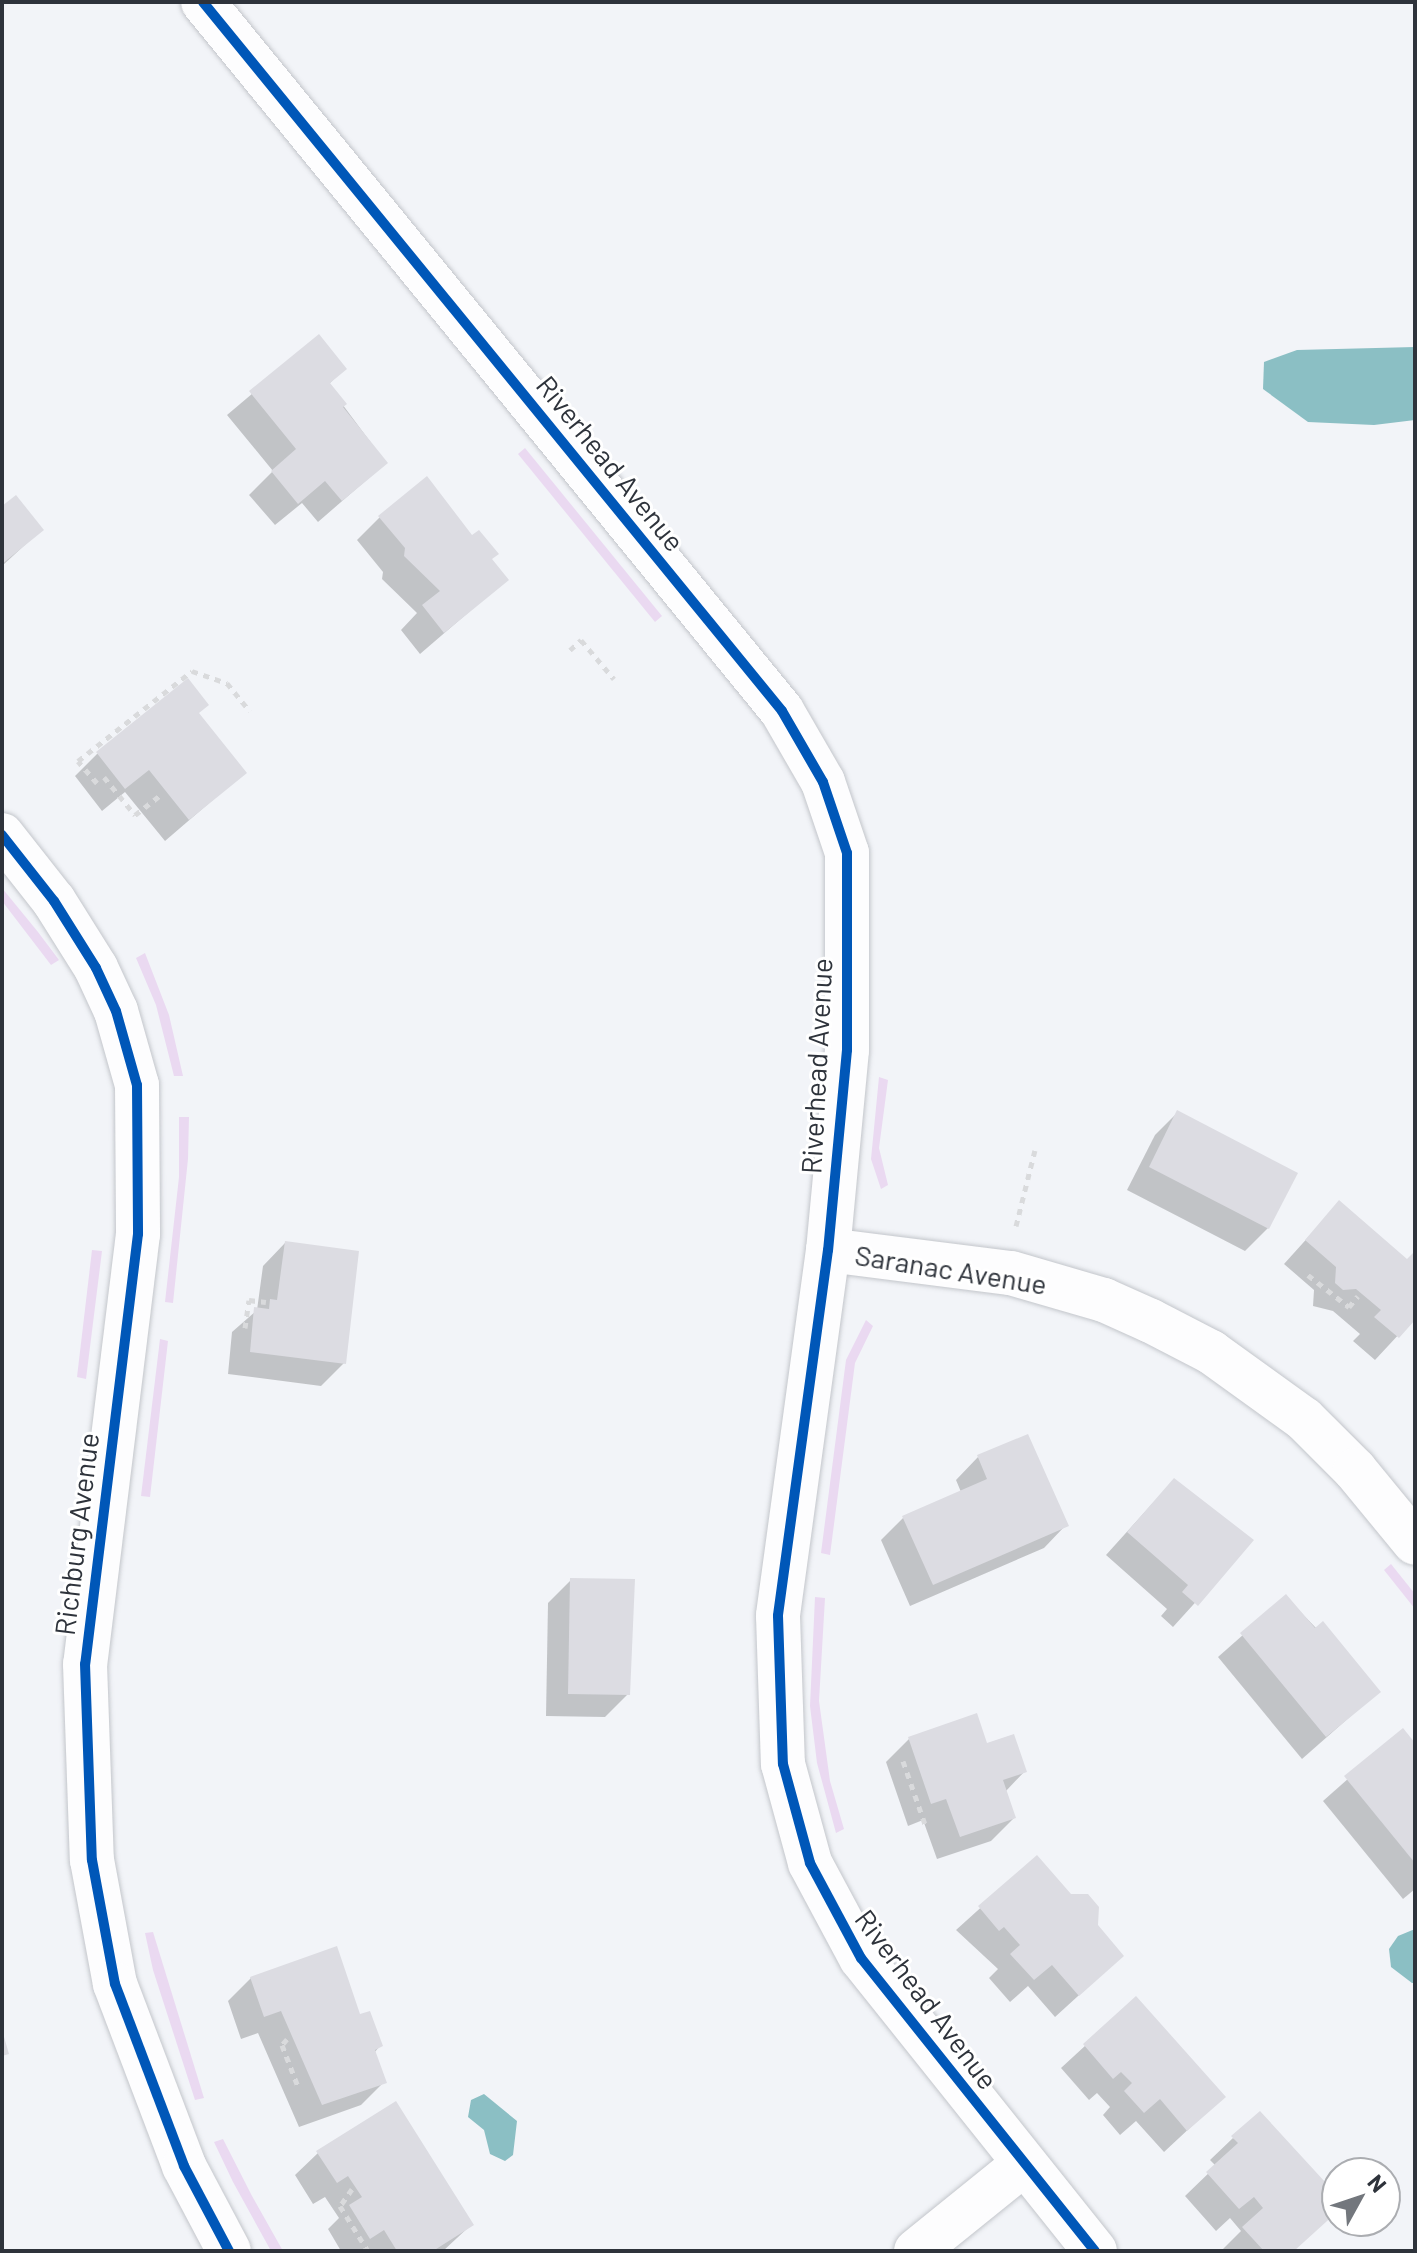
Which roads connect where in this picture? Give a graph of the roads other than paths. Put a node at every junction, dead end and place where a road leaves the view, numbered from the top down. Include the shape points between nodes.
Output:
1 (203, 2) edge
2 (2, 835) edge
3 (828, 1250) junction
4 (1415, 1543) edge
5 (1024, 2164) junction
6 (229, 2251) edge
7 (916, 2251) edge
8 (1095, 2251) edge

1 - 3 street, Riverhead Avenue via 782,711 823,782 847,868 847,1050
2 - 6 street, Richburg Avenue via 54,901 96,968 116,1011 137,1085 138,1234 85,1664 92,1860 98,1912 124,2010 184,2166
3 - 4 street, Saranac Avenue via 1011,1273 1104,1300 1151,1321 1211,1352 1304,1419
3 - 5 street, Riverhead Avenue via 778,1616 778,1730 789,1794 822,1890 861,1958
5 - 7 street
5 - 8 street, Riverhead Avenue

